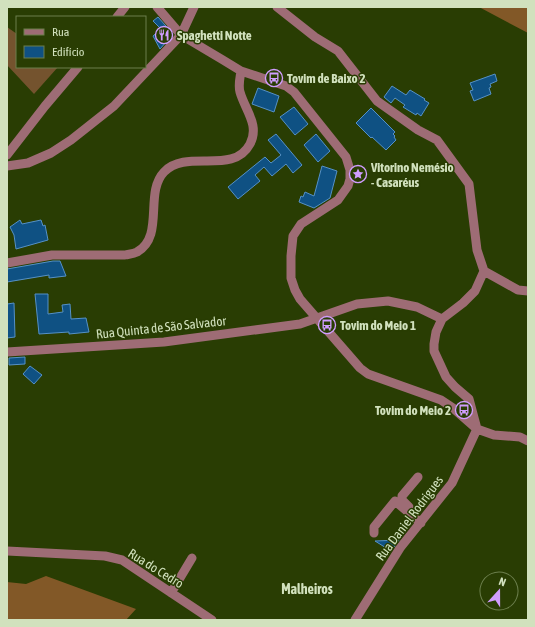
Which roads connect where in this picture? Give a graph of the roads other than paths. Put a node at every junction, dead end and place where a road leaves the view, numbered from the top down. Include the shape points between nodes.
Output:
1 (125, 7) edge
2 (157, 7) edge
3 (194, 7) edge
4 (282, 9) edge
5 (118, 16) edge
6 (182, 35) junction
7 (77, 68) edge
8 (241, 71) junction
9 (7, 155) edge
10 (7, 166) edge
11 (7, 263) edge
12 (484, 271) junction
13 (528, 292) edge
14 (317, 318) junction
15 (442, 319) junction
16 (7, 352) edge
17 (476, 429) junction
18 (528, 441) edge
19 (418, 477) dead end
20 (423, 521) junction
21 (374, 533) dead end
22 (7, 551) edge
23 (192, 558) dead end
24 (171, 593) junction
25 (212, 620) edge
26 (355, 620) edge

1 - 5 street
2 - 6 street
3 - 6 street
4 - 12 street via 315,37 338,51 377,101 437,140 468,184 477,250
6 - 8 street
6 - 10 street via 114,106 71,140 51,154
7 - 9 street
8 - 11 street via 240,92 254,133 250,143 239,156 230,159 186,162 163,172 155,189 152,230 149,239 140,249 125,255 52,254
8 - 14 street via 274,81 294,92 346,156 350,179 343,194 338,200 300,224 293,236 291,278 300,299
12 - 13 street via 518,290
12 - 15 street via 475,291 463,304
14 - 15 street, Rua Quinta de São Salvador via 357,304 388,301 417,307
14 - 16 street, Rua Quinta de São Salvador via 300,324 164,342
14 - 17 street via 368,374 441,400
15 - 17 street via 436,332 434,351 446,377 469,399
17 - 18 street via 494,435 520,437
17 - 20 street, Rua Daniel Rodrigues via 452,483
19 - 20 street via 402,496 402,500
20 - 21 street via 395,501 374,527
20 - 26 street, Rua Daniel Rodrigues via 400,548
22 - 24 street, Rua do Cedro via 106,556 122,560
23 - 24 street
24 - 25 street, Rua do Cedro

